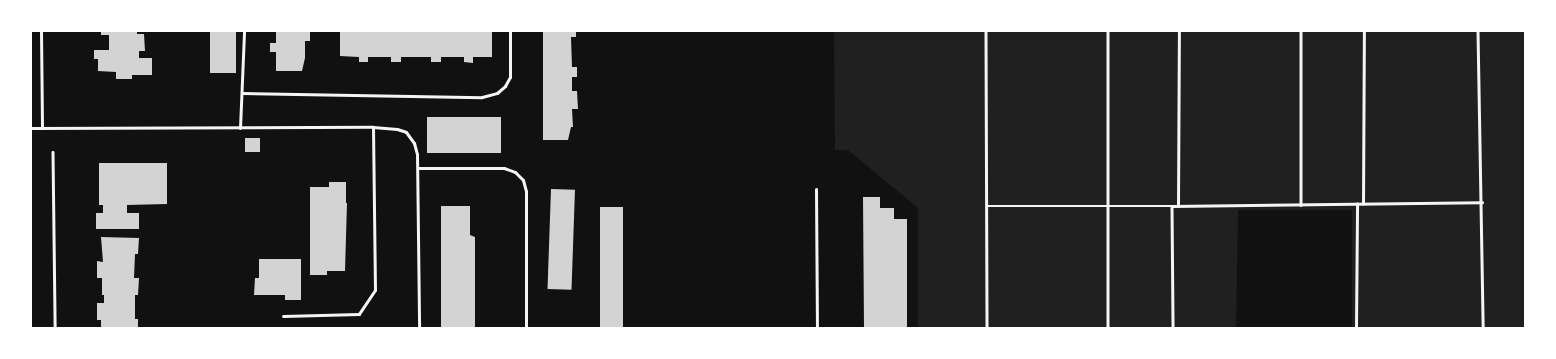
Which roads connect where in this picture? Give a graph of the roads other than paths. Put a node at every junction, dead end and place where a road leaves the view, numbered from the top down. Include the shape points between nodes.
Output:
1 (40, 31) edge
2 (244, 31) edge
3 (510, 31) edge
4 (242, 93) junction
5 (373, 127) junction
6 (31, 128) edge
7 (42, 128) junction
8 (240, 128) junction
9 (418, 168) junction
10 (816, 189) dead end
11 (284, 316) dead end
12 (419, 328) edge
13 (526, 328) edge
14 (817, 328) edge

1 - 7 lane
2 - 4 lane
3 - 4 lane via 510,77 505,86 497,92 482,97
4 - 8 lane
5 - 8 lane
5 - 9 lane via 406,132 414,143
5 - 11 lane via 375,290 359,314
6 - 7 lane
7 - 8 lane
9 - 12 lane
9 - 13 lane via 504,168 515,172 523,180 526,191
10 - 14 lane

